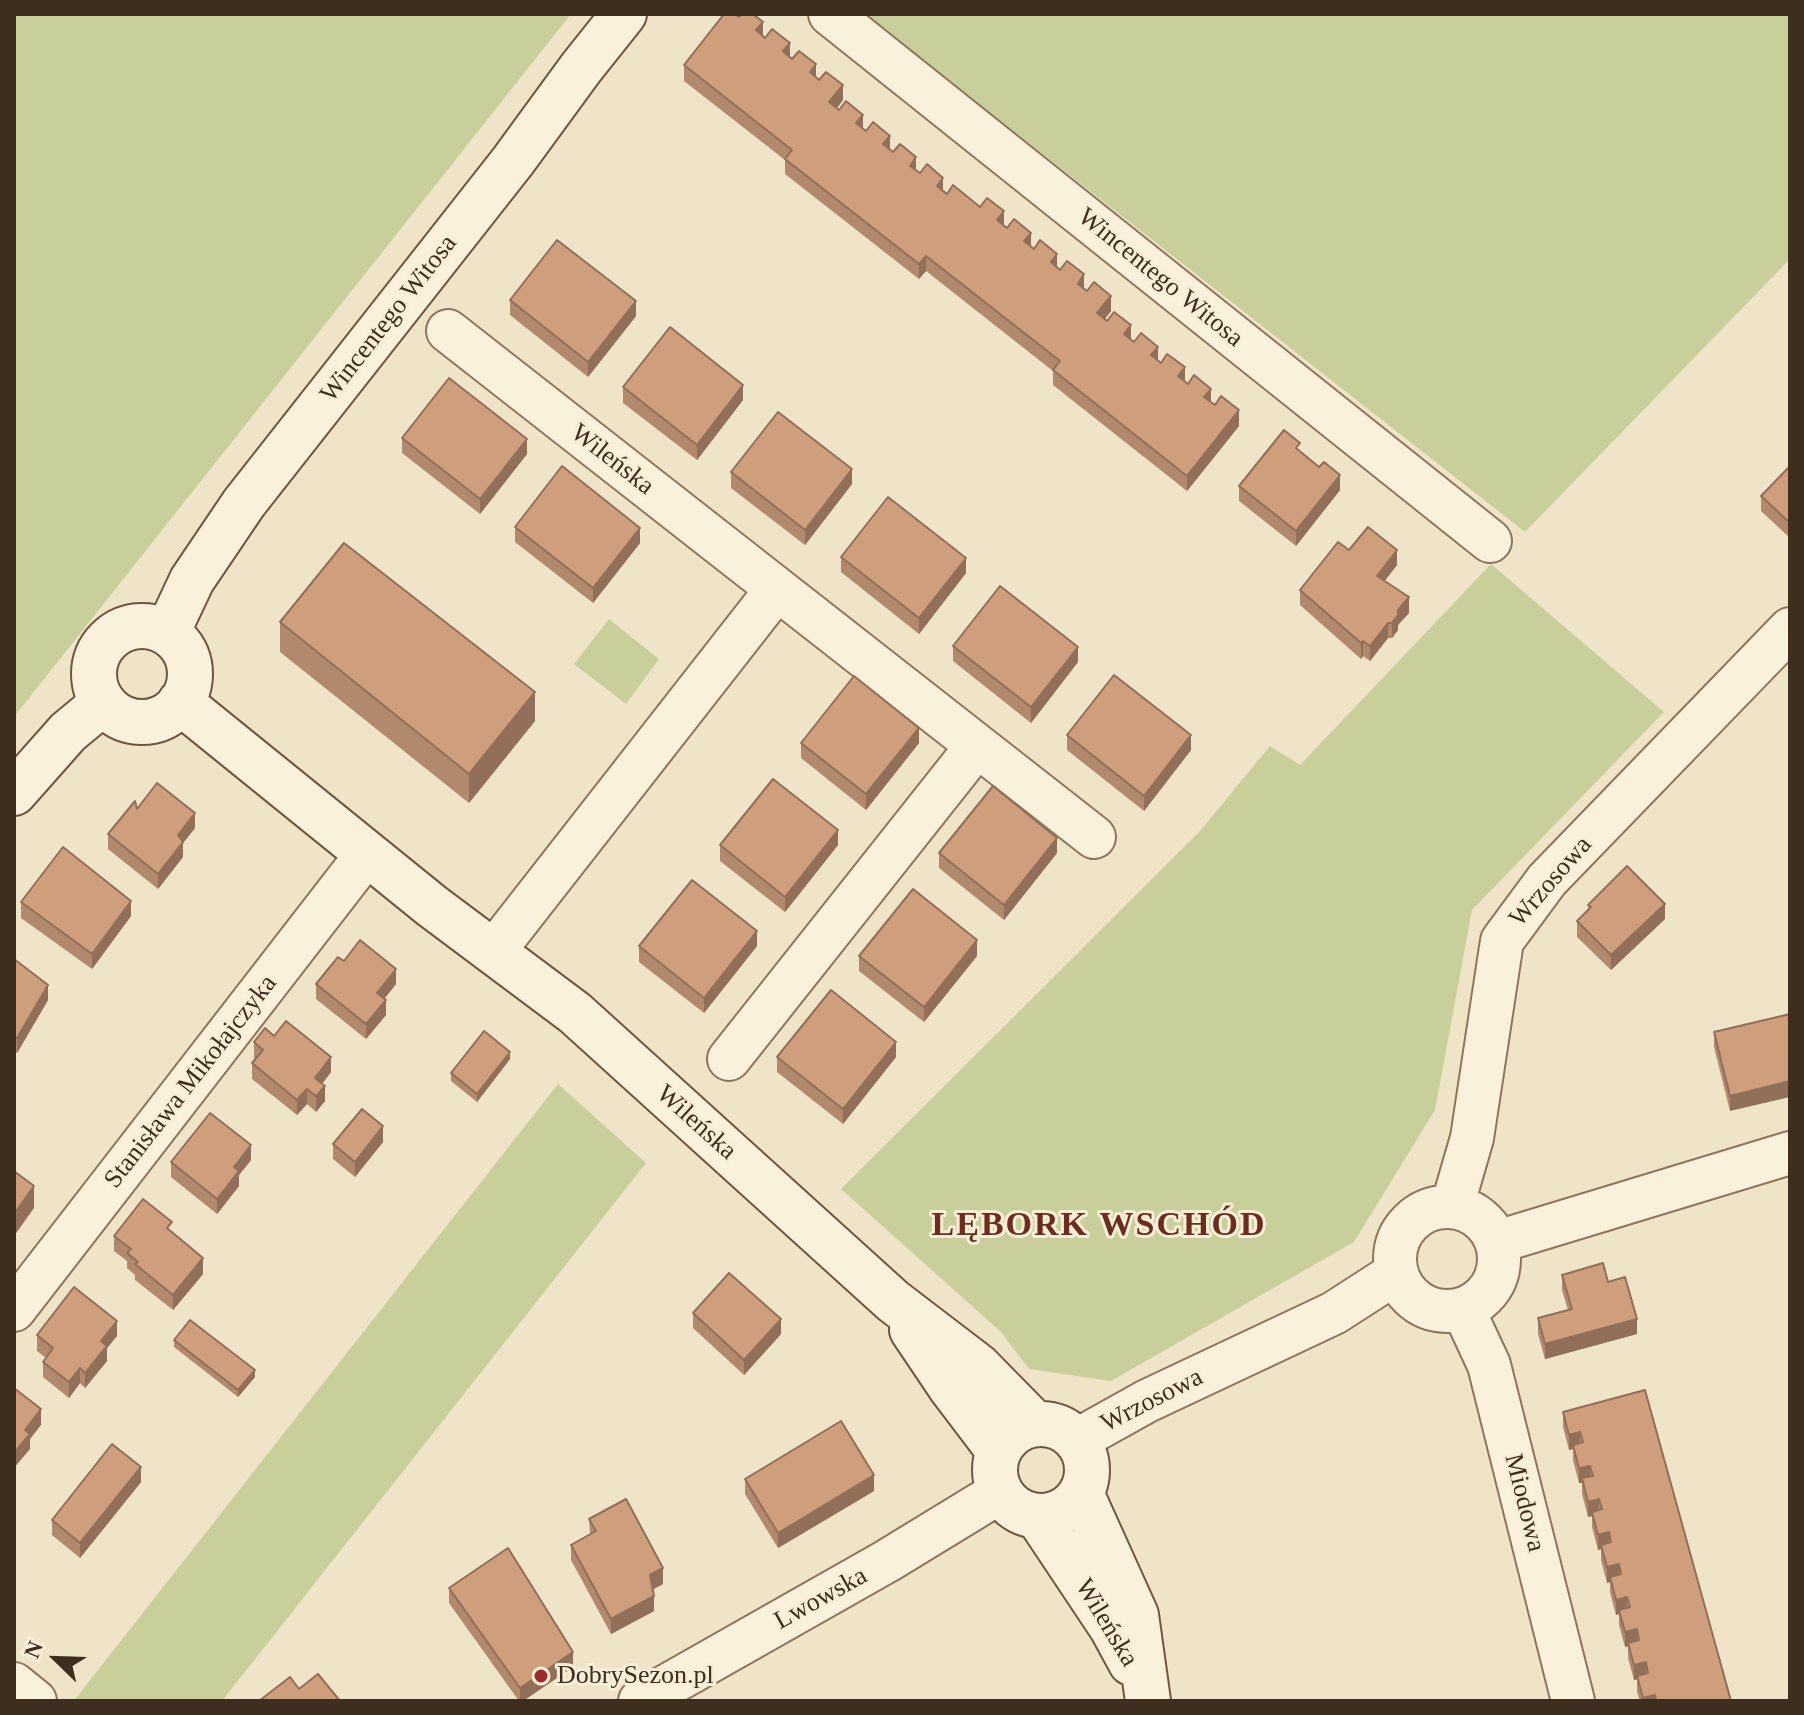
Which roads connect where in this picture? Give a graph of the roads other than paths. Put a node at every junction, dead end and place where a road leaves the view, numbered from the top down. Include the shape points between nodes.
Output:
1 (624, 14) edge
2 (830, 14) edge
3 (448, 331) dead end
4 (1490, 541) dead end
5 (777, 589) junction
6 (1790, 629) edge
7 (167, 633) junction
8 (180, 702) junction
9 (103, 703) junction
10 (977, 746) junction
11 (14, 793) edge
12 (1094, 837) dead end
13 (367, 854) junction
14 (494, 951) junction
15 (729, 1059) dead end
16 (1790, 1153) edge
17 (1452, 1207) junction
18 (1497, 1242) junction
19 (1396, 1273) junction
20 (893, 1301) junction
21 (1463, 1309) junction
22 (14, 1310) edge
23 (1035, 1424) junction
24 (1077, 1440) junction
25 (999, 1471) junction
26 (1081, 1493) junction
27 (1038, 1517) junction
28 (14, 1684) edge
29 (1147, 1695) edge
30 (35, 1701) edge
31 (640, 1701) edge
32 (1573, 1701) edge

1 - 7 main road, Wincentego Witosa via 244,503 192,580
2 - 4 street, Wincentego Witosa
3 - 5 street, Wileńska
5 - 10 street, Wileńska
5 - 14 street
6 - 17 street, Wrzosowa via 1547,880 1502,941 1472,1138
7 - 8 main road via 188,660 190,678
7 - 9 main road via 133,627 103,645 94,678
8 - 9 main road via 160,719 143,723 115,715
8 - 13 main road, Wileńska
9 - 11 main road via 68,732
10 - 12 street, Wileńska
10 - 15 street
13 - 14 main road, Wileńska
13 - 22 street, Stanisława Mikołajczyka
14 - 20 main road, Wileńska via 575,1013
16 - 18 street
17 - 18 street via 1480,1218
17 - 19 street via 1420,1214 1407,1226 1398,1240
18 - 21 street via 1497,1275 1490,1289
19 - 21 street via 1409,1295 1430,1309
19 - 24 street, Wrzosowa via 1334,1313
20 - 23 main road, Wileńska via 978,1366
20 - 25 main road, Wileńska
21 - 32 street, Miodowa via 1489,1365
23 - 24 main road via 1051,1424
23 - 25 main road via 1007,1437
24 - 26 main road via 1088,1466
25 - 27 main road via 1009,1504
25 - 31 street, Lwowska via 887,1561
26 - 27 main road via 1070,1506
26 - 29 main road, Wileńska via 1136,1615
27 - 29 main road, Wileńska via 1112,1628
28 - 30 street

